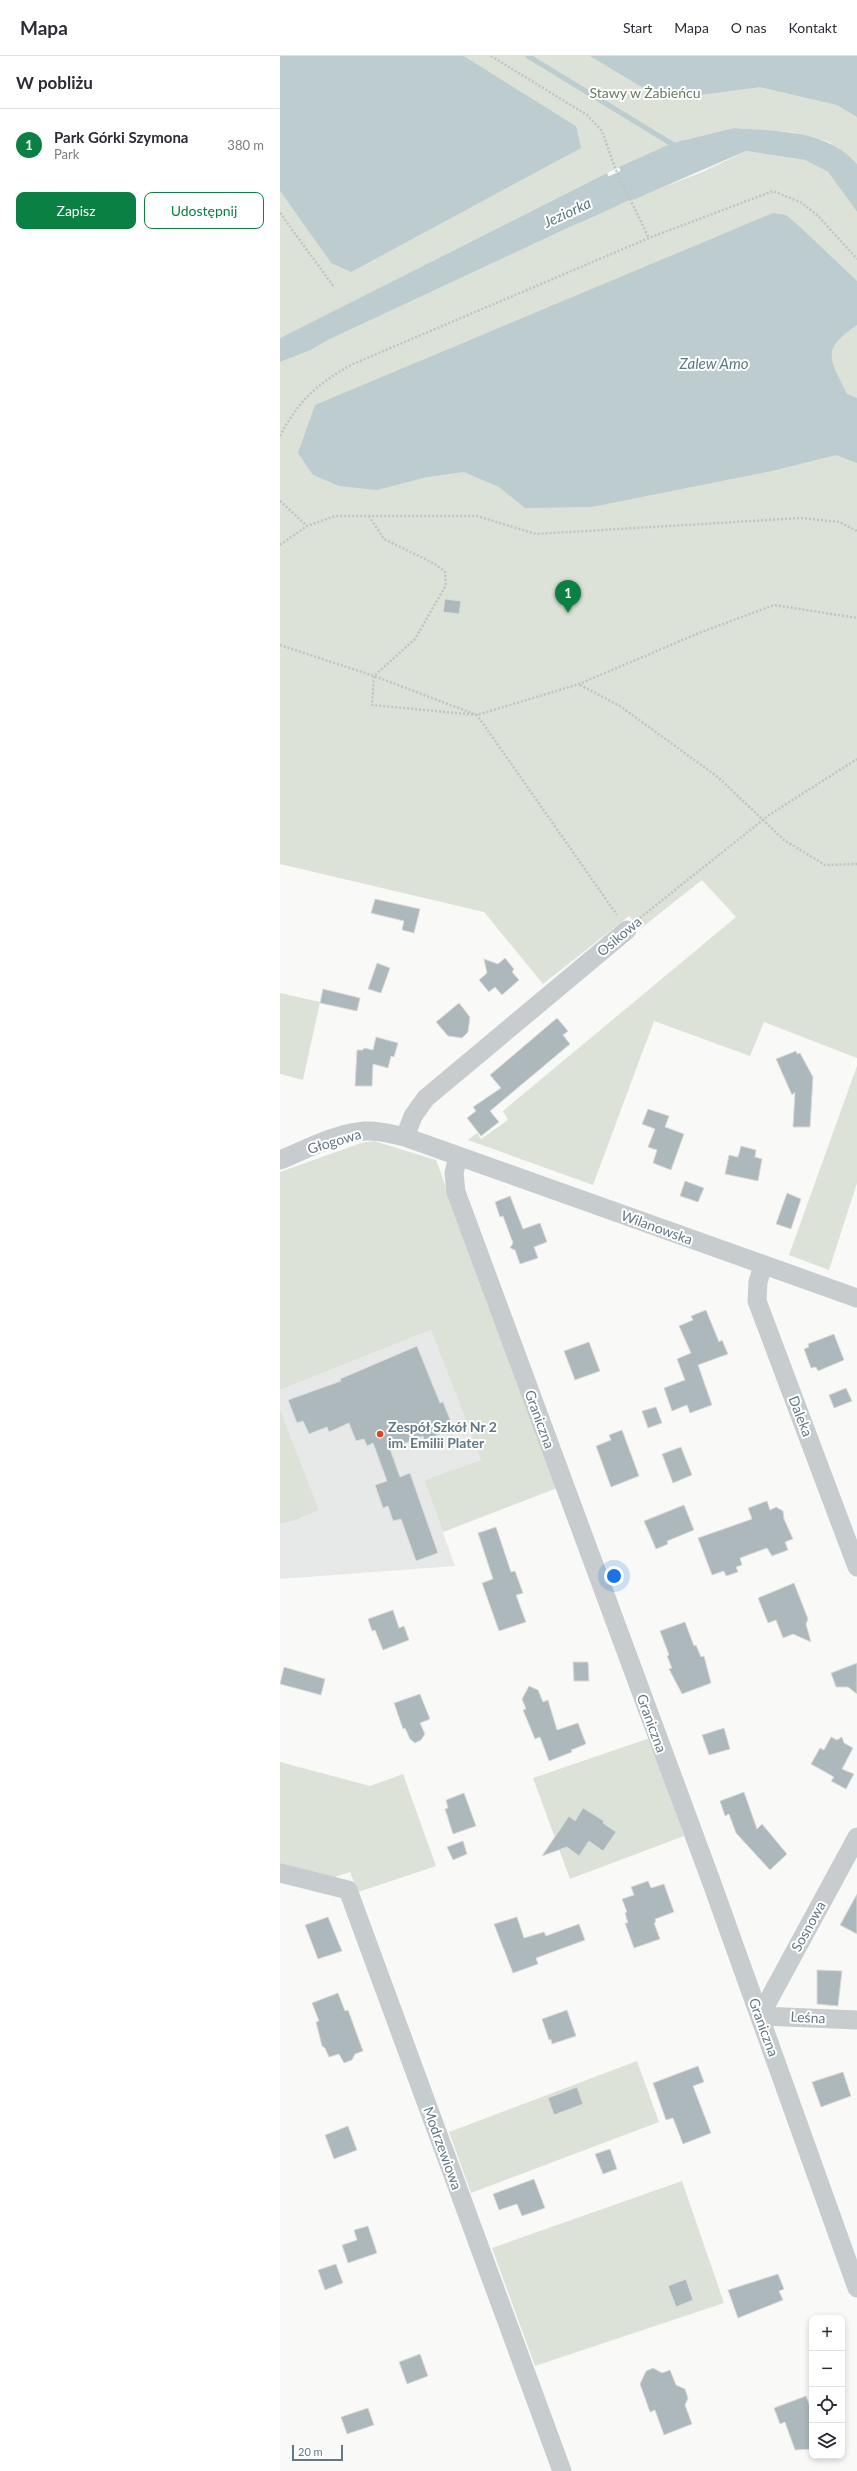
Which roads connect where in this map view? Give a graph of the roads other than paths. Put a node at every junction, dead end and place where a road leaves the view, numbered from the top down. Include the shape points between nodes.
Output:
1 (627, 930) road end
2 (405, 1137) junction
3 (458, 1157) junction
4 (280, 1160) edge
5 (763, 1265) junction
6 (857, 1298) edge
7 (857, 1567) edge
8 (857, 1837) edge
9 (280, 1873) edge
10 (760, 2016) junction
11 (857, 2020) edge
12 (857, 2288) edge
13 (562, 2471) edge

1 - 2 street, Osikowa via 426,1098 413,1116
2 - 3 street, Głogowa
2 - 4 street, Głogowa via 380,1131 364,1131 334,1138
3 - 5 street, Wilanowska
3 - 10 street, Graniczna via 454,1173 456,1192
5 - 6 street, Wilanowska
5 - 7 street, Daleka via 758,1282 757,1301
8 - 10 street, Sosnowa
9 - 13 street, Modrzewiowa via 348,1890
10 - 11 street, Leśna
10 - 12 street, Graniczna

